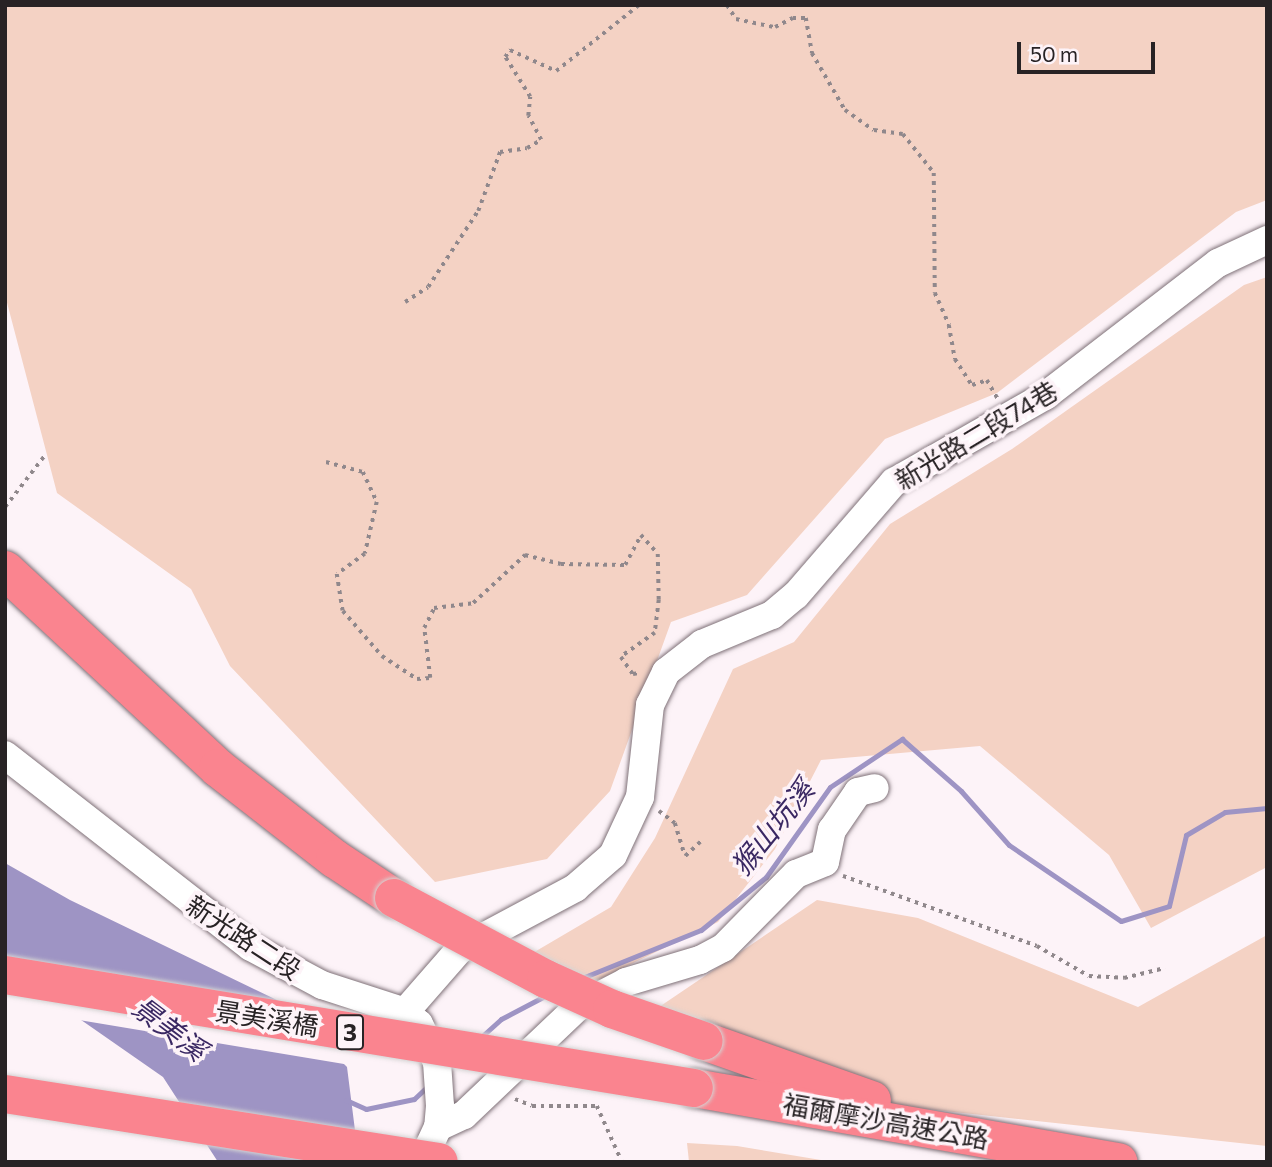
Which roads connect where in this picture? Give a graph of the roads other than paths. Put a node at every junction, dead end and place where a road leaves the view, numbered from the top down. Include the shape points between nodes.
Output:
1 (1267, 240) edge
2 (5, 570) edge
3 (5, 755) edge
4 (875, 788) dead end
5 (5, 975) edge
6 (412, 1018) junction
7 (694, 1088) joint
8 (5, 1094) edge
9 (439, 1132) edge
10 (970, 1134) junction
11 (422, 1162) edge
12 (1119, 1162) edge

1 - 6 street, 新光路二段74巷 via 1218,263 1045,396 894,482 796,595 772,615 702,644 666,671 650,705 640,797 630,825 598,871 460,950
2 - 10 highway, bridge via 218,768 335,859 394,898 557,984
3 - 6 street, 新光路二段 via 251,947 322,985
4 - 9 street via 858,792 832,830 825,862 796,874 723,948 700,960 626,982 578,1007 494,1089
5 - 7 highway, 景美溪橋 / 3, bridge
6 - 9 street via 437,1062
7 - 10 highway, 福爾摩沙高速公路 / 3
8 - 9 highway, bridge
9 - 11 street
10 - 12 highway, 福爾摩沙高速公路 / 3

